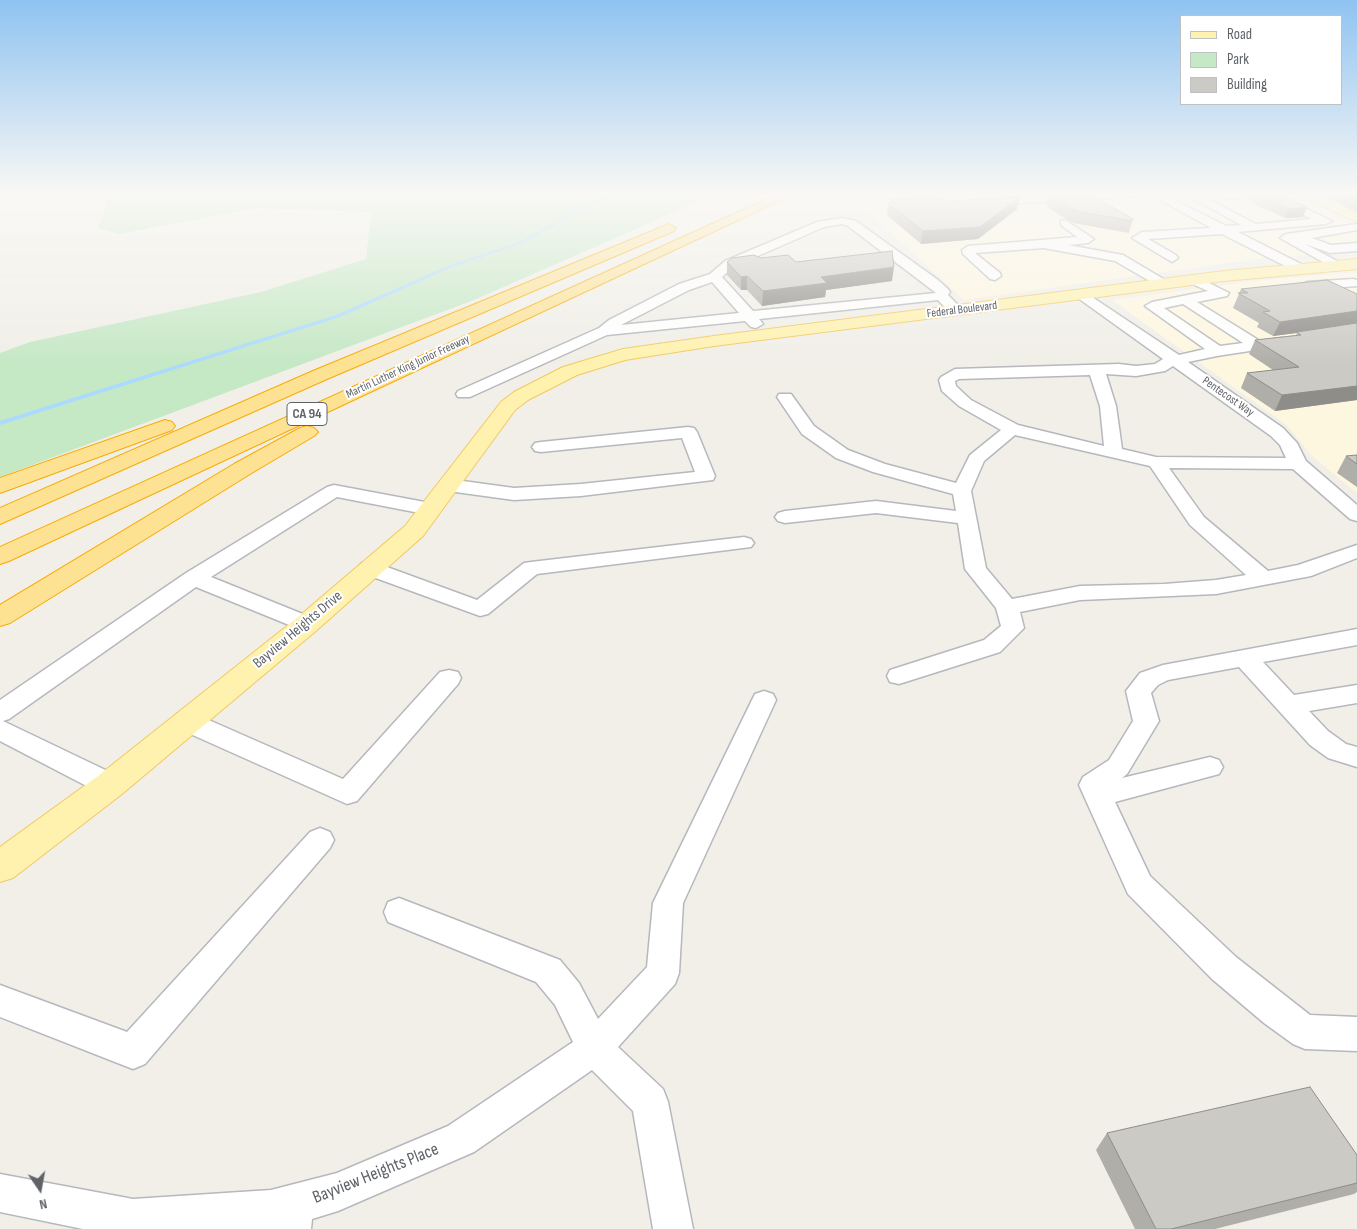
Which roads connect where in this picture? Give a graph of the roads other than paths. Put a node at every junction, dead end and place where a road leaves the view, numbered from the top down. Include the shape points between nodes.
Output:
1 (618, 250) edge
2 (665, 250) edge
3 (760, 250) edge
4 (890, 250) edge
5 (968, 250) edge
6 (1078, 250) edge
7 (1159, 250) edge
8 (1264, 250) edge
9 (1304, 250) edge
10 (895, 254) junction
11 (877, 255) edge
12 (1172, 258) dead end
13 (729, 264) junction
14 (765, 264) edge
15 (1357, 264) edge
16 (1329, 266) junction
17 (1301, 269) junction
18 (616, 273) junction
19 (994, 276) dead end
20 (715, 277) junction
21 (1195, 280) junction
22 (1165, 284) junction
23 (1355, 284) edge
24 (1302, 286) edge
25 (1321, 286) junction
26 (679, 289) junction
27 (942, 296) junction
28 (1083, 296) junction
29 (1343, 298) edge
30 (1185, 300) junction
31 (956, 311) junction
32 (751, 315) junction
33 (710, 320) junction
34 (604, 331) junction
35 (764, 335) junction
36 (1293, 340) edge
37 (1257, 345) junction
38 (1217, 351) junction
39 (1170, 362) junction
40 (570, 371) joint
41 (1097, 371) junction
42 (320, 375) junction
43 (464, 394) dead end
44 (785, 397) dead end
45 (1012, 429) junction
46 (541, 447) dead end
47 (1114, 452) junction
48 (1156, 462) junction
49 (1298, 464) junction
50 (448, 485) junction
51 (0, 486) edge
52 (962, 490) junction
53 (430, 509) junction
54 (1357, 515) edge
55 (0, 517) edge
56 (785, 517) dead end
57 (967, 518) junction
58 (744, 543) dead end
59 (1357, 550) edge
60 (0, 556) edge
61 (369, 568) junction
62 (194, 578) junction
63 (1264, 579) junction
64 (1007, 607) junction
65 (0, 617) edge
66 (307, 624) junction
67 (1357, 638) edge
68 (1244, 657) junction
69 (899, 676) dead end
70 (449, 678) dead end
71 (1357, 694) edge
72 (764, 700) dead end
73 (1289, 705) junction
74 (0, 713) edge
75 (186, 722) junction
76 (0, 730) edge
77 (1357, 757) edge
78 (1210, 768) dead end
79 (110, 785) junction
80 (1098, 795) junction
81 (320, 840) dead end
82 (0, 867) edge
83 (400, 912) dead end
84 (0, 1001) edge
85 (1357, 1034) edge
86 (594, 1048) junction
87 (0, 1193) edge
88 (292, 1217) edge
89 (673, 1229) edge

1 - 42 highway, Martin Luther King Junior Freeway / CA 94
2 - 18 highway, Martin Luther King Junior Freeway / CA 94
3 - 13 street
4 - 10 street
5 - 19 street
6 - 22 street via 1119,258
7 - 12 street
8 - 17 street
9 - 16 street
10 - 11 street
10 - 27 street via 933,283
13 - 14 street
13 - 20 street
15 - 16 main road, Federal Boulevard
16 - 17 main road, Federal Boulevard
16 - 23 street
17 - 21 main road, Federal Boulevard
18 - 60 highway, Martin Luther King Junior Freeway / CA 94
18 - 65 highway via 250,464
20 - 26 street
20 - 32 street
21 - 22 main road, Federal Boulevard
21 - 30 street via 1227,293
22 - 28 main road, Federal Boulevard
23 - 25 street
24 - 25 street
25 - 29 street
26 - 33 street
26 - 34 street
27 - 31 street
27 - 32 street
28 - 31 main road, Federal Boulevard
28 - 39 street, Pentecost Way
30 - 37 street
30 - 38 street via 1152,306
31 - 35 main road, Federal Boulevard
32 - 33 street
32 - 35 street
33 - 34 street
34 - 43 street
35 - 40 main road, Federal Boulevard via 623,355
36 - 37 street
37 - 38 street
38 - 39 street
39 - 41 street via 1160,368
39 - 49 street, Pentecost Way via 1277,432 1288,443
40 - 50 main road, Bayview Heights Drive via 508,406
41 - 45 street via 985,372 955,374 948,380 948,388 965,403
41 - 47 street via 1108,406
42 - 51 highway via 255,393
42 - 55 highway, Martin Luther King Junior Freeway / CA 94
44 - 52 street via 808,430 842,454
45 - 47 street
45 - 52 street via 976,459
46 - 50 street via 688,432 706,476 514,494
47 - 48 street
48 - 49 street
48 - 63 street via 1197,521
49 - 54 street, Pentecost Way
50 - 53 main road, Bayview Heights Drive
52 - 57 street
53 - 61 main road, Bayview Heights Drive via 414,531
53 - 62 street via 334,491
56 - 57 street via 876,507
57 - 64 street via 976,569
58 - 61 street via 531,568 480,609
59 - 63 street via 1303,571
61 - 66 main road, Bayview Heights Drive
62 - 66 street
62 - 74 street
63 - 64 street via 1216,587 1080,593
64 - 69 street via 1012,628 992,646
66 - 75 main road, Bayview Heights Drive
67 - 68 street
68 - 73 street
68 - 80 street via 1163,673 1149,679 1138,691 1146,721 1118,767 1093,785
70 - 75 street via 347,793
71 - 73 street
72 - 86 street, Bayview Heights Place via 668,903 663,973
73 - 77 street via 1319,738 1337,751
75 - 79 main road, Bayview Heights Drive
76 - 79 street
78 - 80 street
79 - 82 main road, Bayview Heights Drive
80 - 85 street via 1139,885 1224,968 1305,1032
81 - 84 street via 133,1052
83 - 86 street via 548,971 566,994
86 - 88 street, Bayview Heights Place via 461,1139 338,1192
86 - 89 street via 650,1102
87 - 88 street, Bayview Heights Place via 134,1219 271,1210

